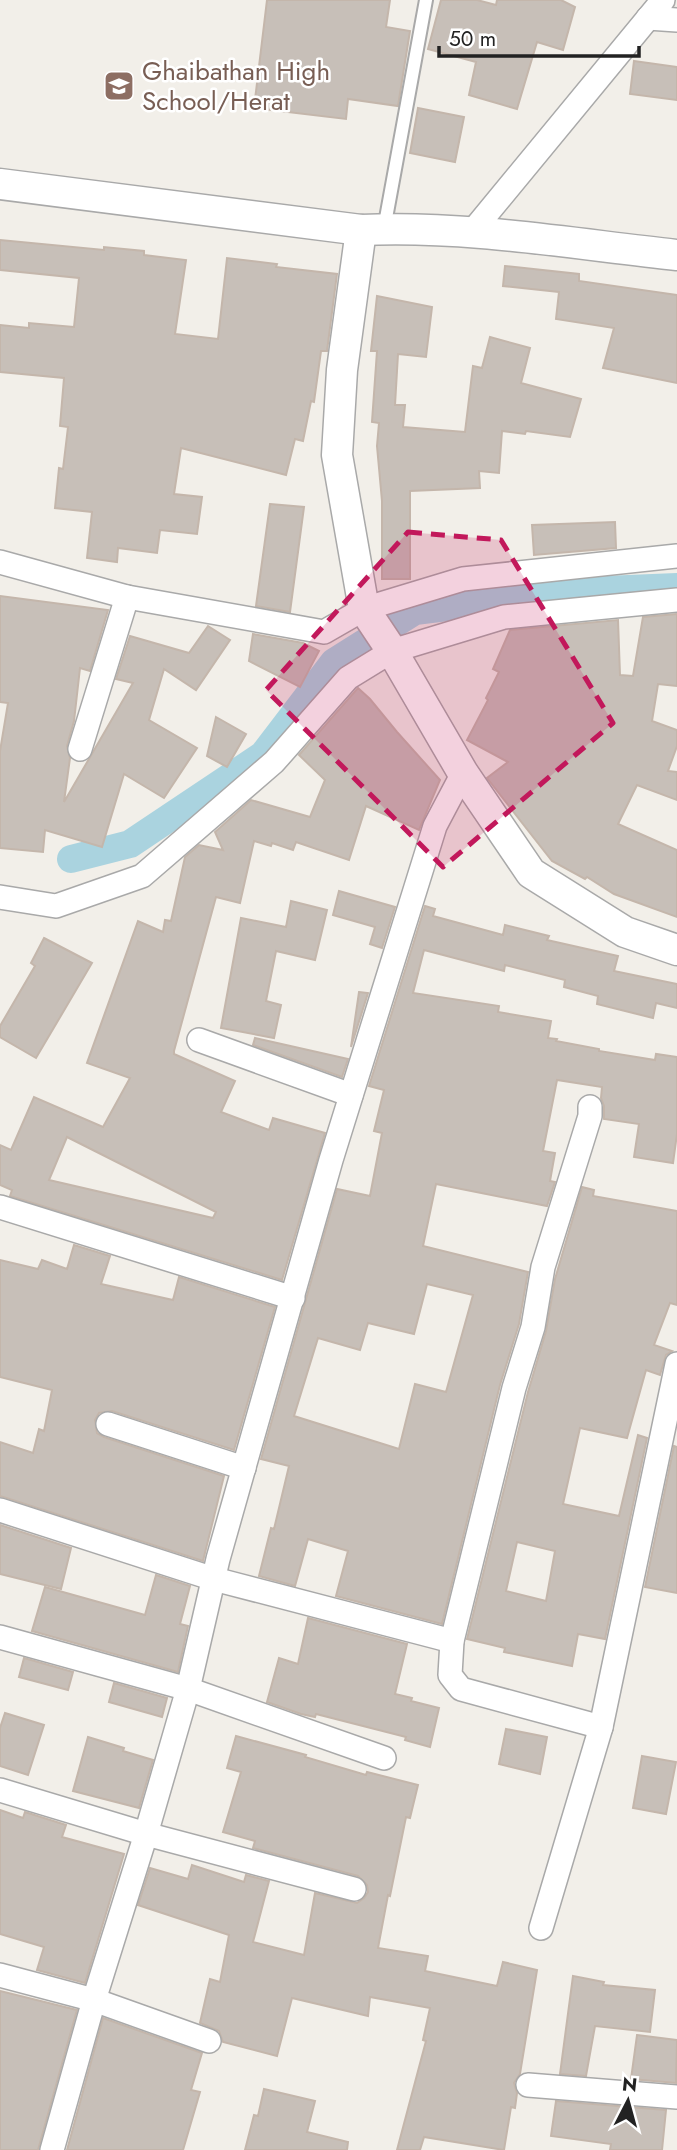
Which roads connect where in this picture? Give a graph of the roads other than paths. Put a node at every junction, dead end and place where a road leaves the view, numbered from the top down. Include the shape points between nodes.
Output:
1 (426, 0) edge
2 (656, 9) edge
3 (677, 20) edge
4 (0, 184) edge
5 (372, 229) junction
6 (471, 233) junction
7 (677, 256) edge
8 (677, 556) edge
9 (0, 562) edge
10 (127, 597) junction
11 (677, 600) edge
12 (364, 609) junction
13 (392, 651) junction
14 (80, 749) dead end
15 (463, 773) junction
16 (0, 897) edge
17 (677, 950) edge
18 (199, 1040) dead end
19 (351, 1095) junction
20 (590, 1107) dead end
21 (0, 1207) edge
22 (293, 1298) junction
23 (677, 1364) edge
24 (107, 1424) dead end
25 (244, 1468) junction
26 (0, 1510) edge
27 (214, 1579) junction
28 (0, 1637) edge
29 (452, 1641) junction
30 (188, 1689) junction
31 (601, 1727) junction
32 (384, 1758) dead end
33 (0, 1790) edge
34 (146, 1834) junction
35 (354, 1889) dead end
36 (541, 1927) dead end
37 (0, 1975) edge
38 (94, 2000) junction
39 (209, 2041) dead end
40 (528, 2085) dead end
41 (677, 2097) edge
42 (52, 2150) edge

1 - 5 lane
2 - 3 street
2 - 6 street
4 - 5 street
5 - 6 street
5 - 12 street via 342,370 337,454
6 - 7 street
8 - 12 street via 464,579
9 - 10 street
10 - 12 street via 324,632
10 - 14 street
11 - 13 street via 504,617
12 - 13 street
13 - 15 street
13 - 16 street via 348,678 274,762 142,876 56,906
15 - 17 street via 531,873 625,932
15 - 19 street via 435,826
18 - 19 street
19 - 22 street
20 - 29 street via 544,1266 533,1327
21 - 22 street
22 - 25 street
23 - 31 street
24 - 25 street
25 - 27 street
26 - 27 street
27 - 29 street
27 - 30 street
28 - 30 street
29 - 31 street via 450,1675 460,1689
30 - 32 street
30 - 34 street
31 - 36 street
33 - 34 street
34 - 35 street
34 - 38 street
37 - 38 street
38 - 39 street
38 - 42 street
40 - 41 street

